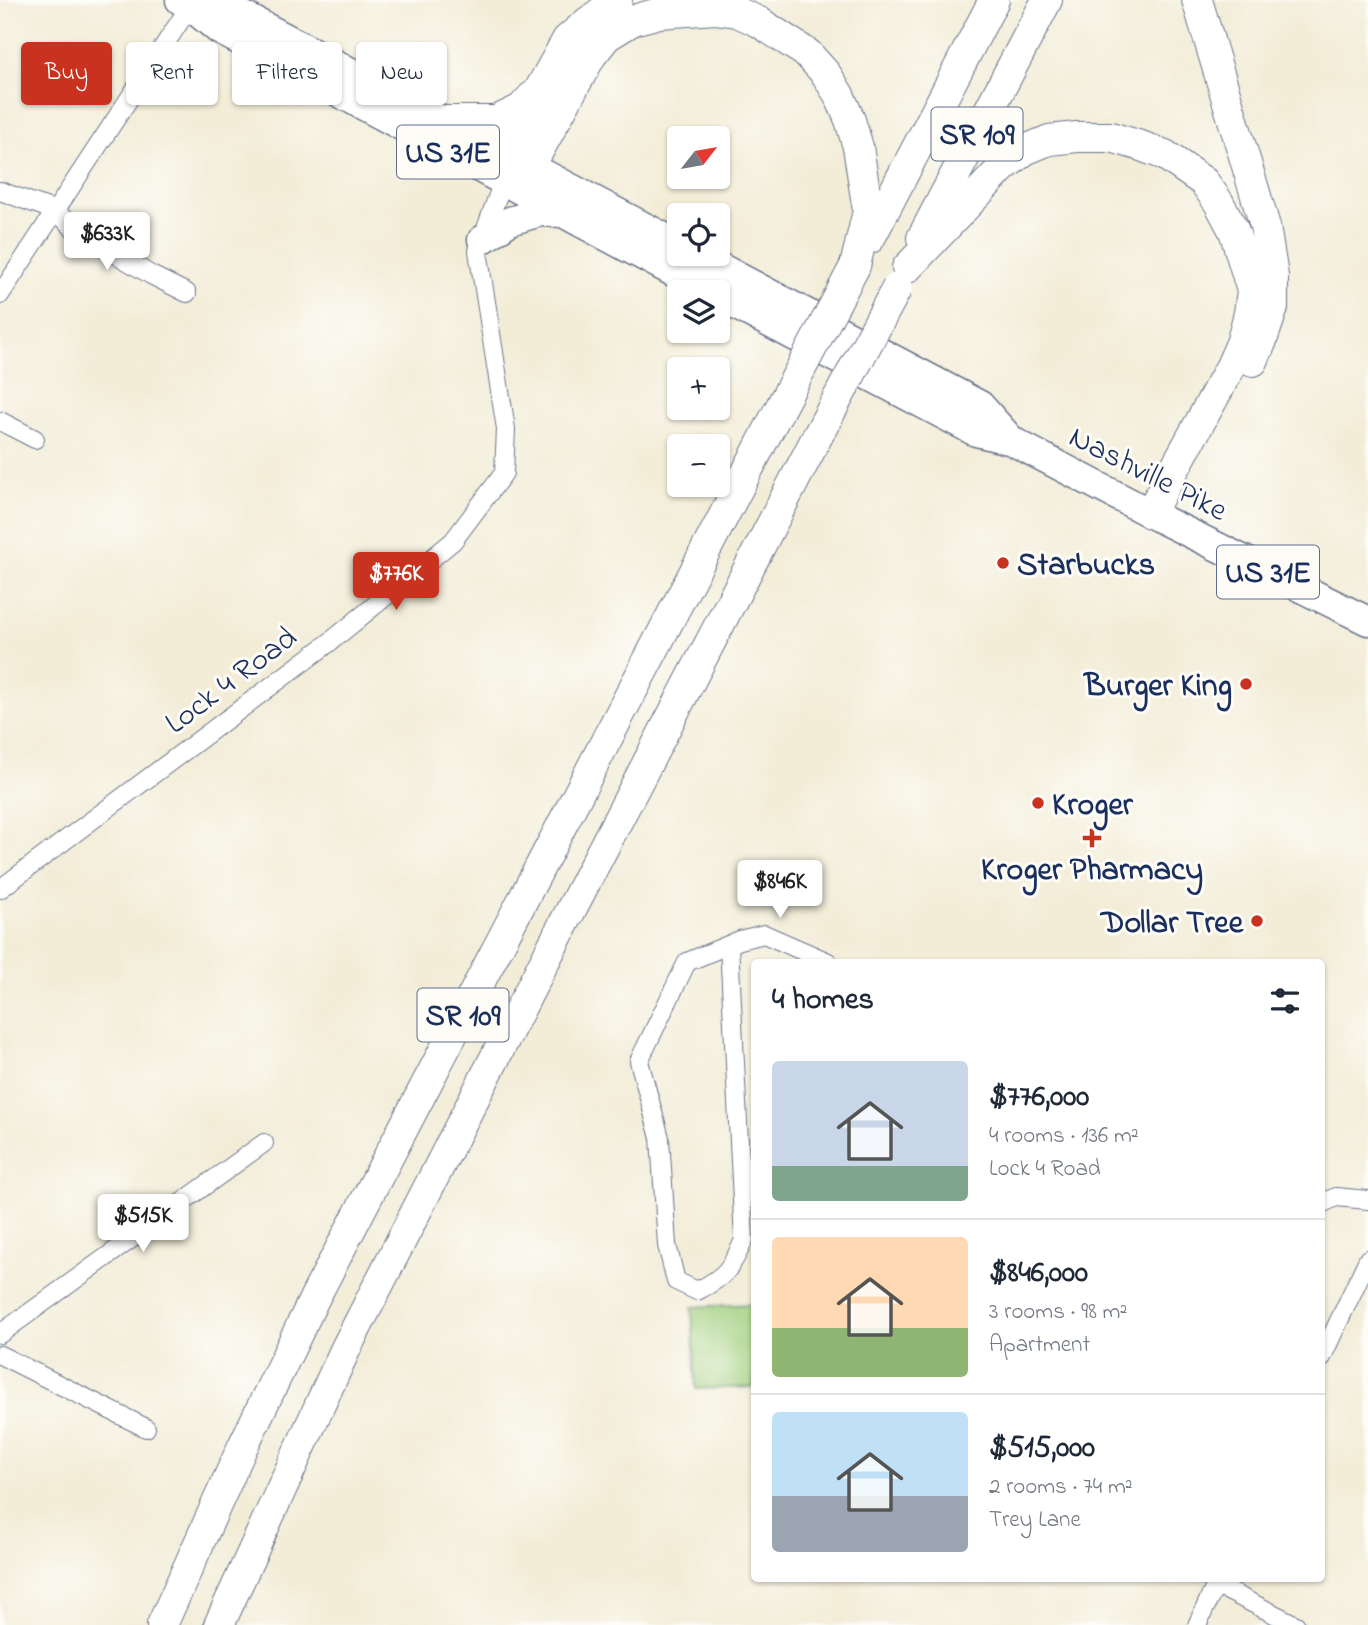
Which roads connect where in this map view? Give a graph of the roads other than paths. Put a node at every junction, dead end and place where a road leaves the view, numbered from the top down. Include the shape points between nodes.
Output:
1 (617, 0) edge
2 (994, 0) edge
3 (1047, 0) edge
4 (1198, 0) edge
5 (185, 3) edge
6 (542, 86) junction
7 (445, 121) junction
8 (513, 166) junction
9 (0, 191) edge
10 (55, 211) junction
11 (562, 213) junction
12 (667, 239) edge
13 (482, 240) junction
14 (718, 266) edge
15 (856, 266) junction
16 (902, 278) junction
17 (687, 280) edge
18 (187, 293) dead end
19 (0, 295) edge
20 (730, 302) edge
21 (0, 421) edge
22 (35, 439) dead end
23 (1012, 441) junction
24 (1159, 518) junction
25 (1368, 621) edge
26 (0, 888) edge
27 (729, 945) junction
28 (821, 959) edge
29 (264, 1143) dead end
30 (1368, 1200) edge
31 (1325, 1202) edge
32 (1368, 1259) edge
33 (0, 1334) edge
34 (1325, 1350) edge
35 (0, 1355) edge
36 (146, 1428) dead end
37 (1217, 1582) edge
38 (162, 1625) edge
39 (219, 1625) edge
40 (1197, 1625) edge
41 (1296, 1625) edge

1 - 6 highway via 567,40
2 - 15 highway, SR 109
3 - 16 highway, SR 109
4 - 24 highway via 1265,226 1273,276 1272,309 1261,343
5 - 7 main road, US 31E via 233,10
5 - 8 main road, US 31E via 219,30 323,84
5 - 10 street
6 - 7 highway via 520,109 496,121
6 - 8 highway
7 - 8 main road, US 31E
8 - 11 main road, US 31E
8 - 12 main road, US 31E
8 - 13 street, Lock 4 Road
8 - 15 highway via 607,36 633,20 659,13 737,12 808,54 839,95 858,148 868,211
9 - 10 street
10 - 18 street via 75,230
10 - 19 street
11 - 13 main road via 540,212 510,221
11 - 17 main road, US 31E
13 - 26 street, Lock 4 Road via 478,251 506,429 504,473 453,541 335,637
14 - 23 main road, Nashville Pike / US 31E via 980,405
15 - 38 highway, SR 109, bridge via 315,1297
16 - 24 highway via 1003,167 1025,150 1049,140 1111,137 1164,155 1205,182 1234,230 1252,290 1249,313 1242,341
16 - 39 highway, SR 109, bridge via 346,1348
20 - 23 main road, Nashville Pike / US 31E via 976,432
21 - 22 street
23 - 24 main road, Nashville Pike / US 31E
24 - 25 main road, Nashville Pike / US 31E
27 - 27 street via 687,962 639,1061 660,1138 667,1245 676,1281 697,1291 733,1264 744,1240
27 - 28 street via 764,934
29 - 33 street
30 - 31 street via 1335,1197
32 - 34 street
35 - 36 street
37 - 40 street
37 - 41 street

